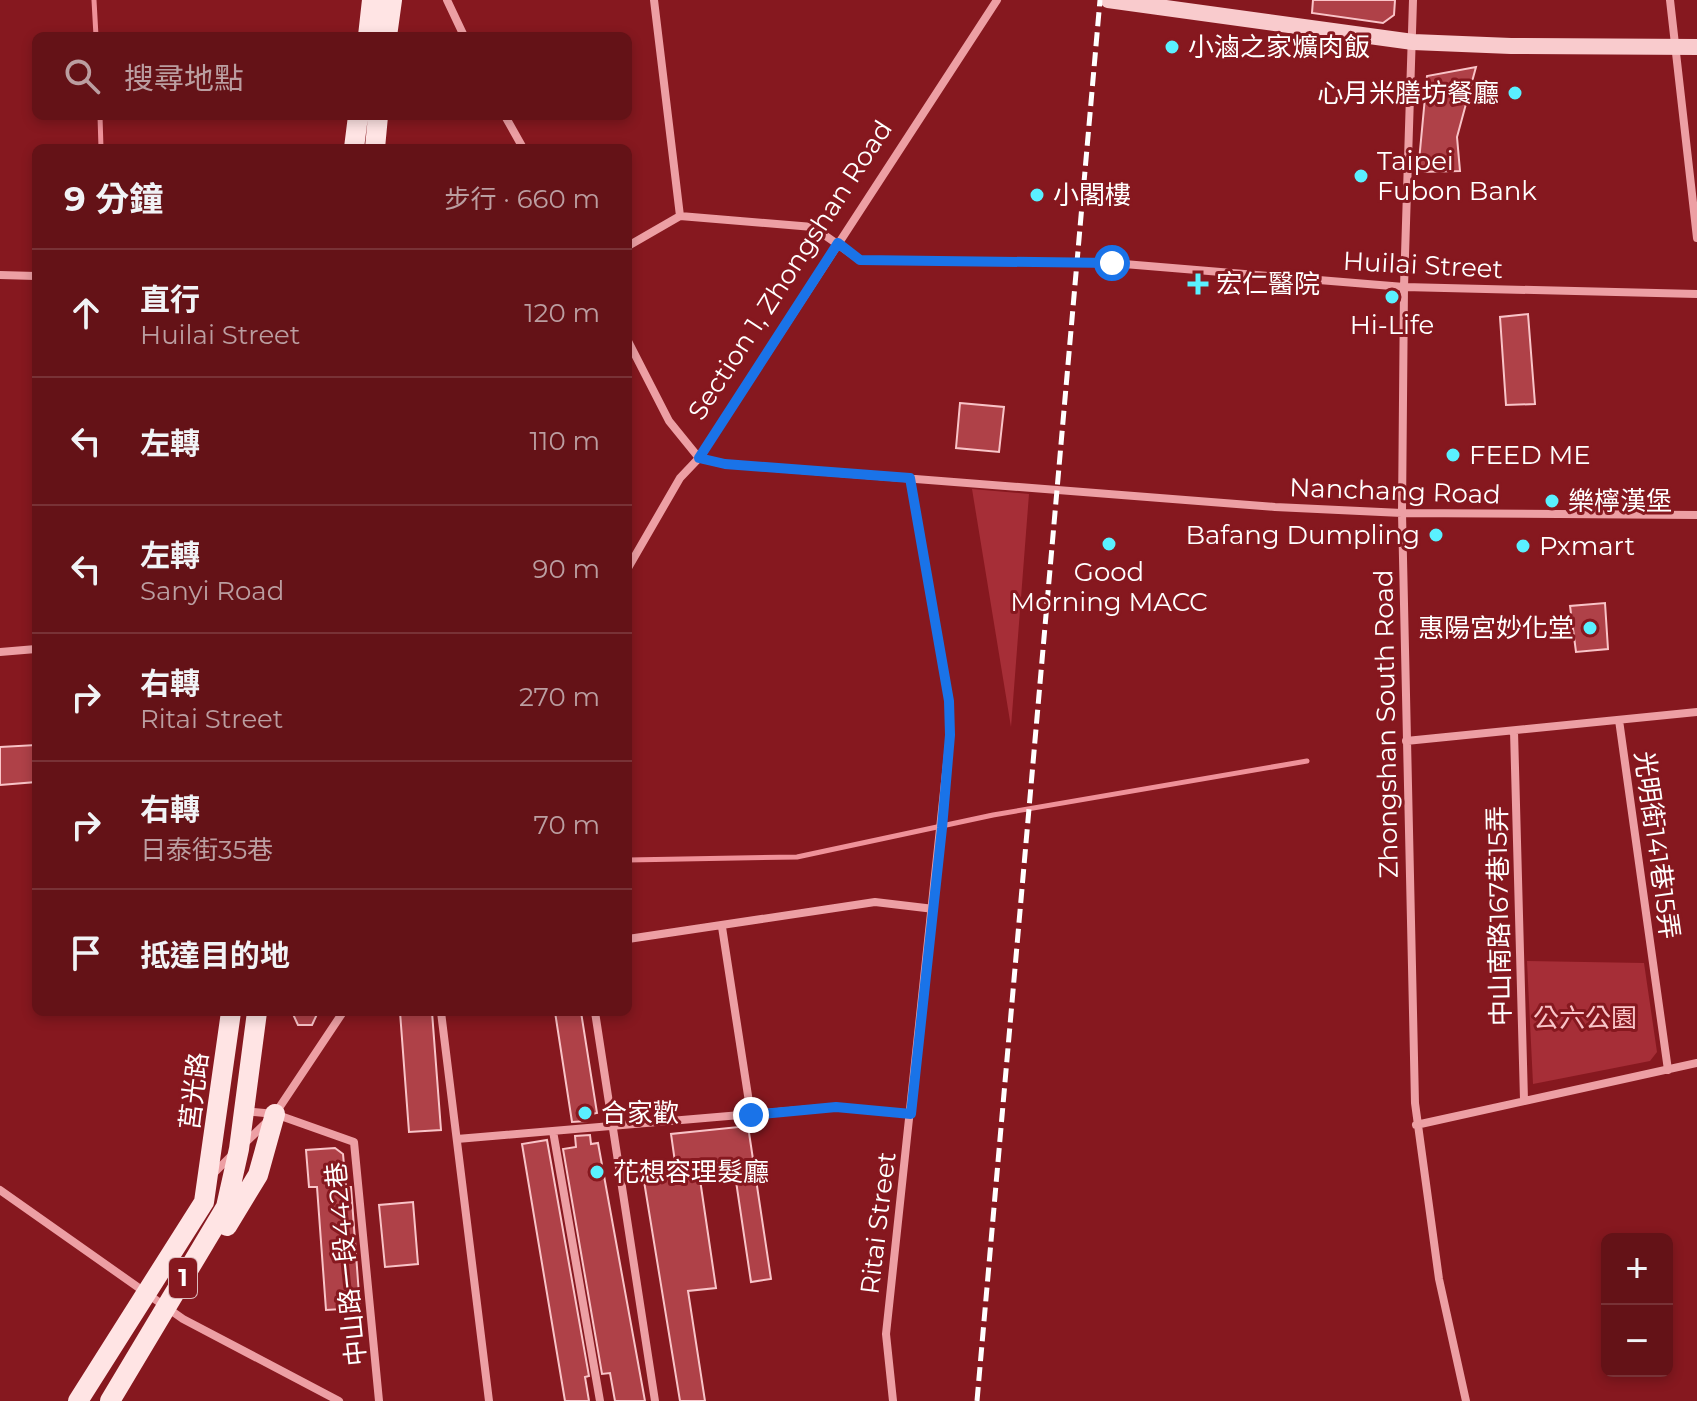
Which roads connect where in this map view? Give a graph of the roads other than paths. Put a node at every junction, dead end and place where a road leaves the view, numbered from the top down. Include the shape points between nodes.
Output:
1 (372, 0) edge
2 (392, 0) edge
3 (447, 0) edge
4 (654, 0) edge
5 (997, 0) edge
6 (1108, 0) edge
7 (1413, 0) edge
8 (1670, 0) edge
9 (1128, 1) edge
10 (368, 32) edge
11 (388, 32) edge
12 (462, 32) edge
13 (1413, 42) junction
14 (1676, 47) junction
15 (1697, 47) edge
16 (358, 120) edge
17 (378, 120) edge
18 (507, 120) edge
19 (354, 144) edge
20 (375, 144) edge
21 (521, 144) edge
22 (680, 216) junction
23 (1697, 238) edge
24 (838, 243) junction
25 (632, 244) edge
26 (0, 275) edge
27 (32, 276) edge
28 (1404, 287) junction
29 (1697, 294) edge
30 (632, 349) edge
31 (699, 458) junction
32 (910, 478) junction
33 (1402, 513) junction
34 (1697, 515) edge
35 (632, 561) edge
36 (32, 649) edge
37 (0, 652) edge
38 (1697, 712) edge
39 (1619, 720) junction
40 (1514, 731) junction
41 (1406, 741) junction
42 (934, 909) junction
43 (722, 927) junction
44 (632, 938) edge
45 (230, 1016) edge
46 (256, 1016) edge
47 (340, 1016) edge
48 (442, 1016) edge
49 (596, 1016) edge
50 (1697, 1063) edge
51 (1668, 1070) junction
52 (1524, 1100) junction
53 (244, 1111) junction
54 (275, 1114) junction
55 (911, 1114) junction
56 (751, 1115) junction
57 (612, 1125) junction
58 (1416, 1125) junction
59 (553, 1131) junction
60 (457, 1139) junction
61 (239, 1149) junction
62 (210, 1177) junction
63 (0, 1190) edge
64 (198, 1253) junction
65 (148, 1294) junction
66 (166, 1307) junction
67 (78, 1401) edge
68 (110, 1401) edge
69 (339, 1401) edge
70 (379, 1401) edge
71 (489, 1401) edge
72 (600, 1401) edge
73 (655, 1401) edge
74 (893, 1401) edge
75 (1466, 1401) edge

1 - 10 main road
2 - 11 main road
3 - 12 street
4 - 22 street
5 - 24 street, Section 1, Zhongshan Road
6 - 9 street
7 - 13 street
8 - 14 street
9 - 13 street
13 - 14 street
13 - 28 street, Zhongshan South Road
14 - 15 street
14 - 23 street
16 - 19 main road
17 - 20 main road
18 - 21 street
22 - 24 street, Huilai Street via 813,227
22 - 25 street
24 - 28 street, Huilai Street via 860,260 1112,263
24 - 31 street, Section 1, Zhongshan Road
26 - 27 street
28 - 29 street, Huilai Street
28 - 33 street, Zhongshan South Road
30 - 31 street via 669,421
31 - 32 street, Nanchang Road
31 - 35 street, Section 1, Zhongshan Road via 680,478
32 - 33 street, Nanchang Road
32 - 42 street, Ritai Street via 949,701
33 - 34 street, Nanchang Road
33 - 41 street, Zhongshan South Road
36 - 37 street
38 - 39 street
39 - 40 street
39 - 51 street, 光明街141巷15弄
40 - 41 street
40 - 52 street, 中山南路167巷15弄
41 - 58 street, Zhongshan South Road
42 - 43 street via 875,902
42 - 55 street, Ritai Street
43 - 44 street
43 - 56 street
45 - 62 main road, 莒光路 / 1
46 - 53 main road, 1
47 - 54 street
48 - 60 street
49 - 57 street
50 - 51 street
51 - 52 street
52 - 58 street
53 - 54 street, 中山路一段442巷
53 - 61 main road, 1
54 - 61 street
54 - 64 main road via 258,1175 223,1233
54 - 70 street, 中山路一段442巷 via 354,1142
55 - 56 street via 836,1107
55 - 74 street, Ritai Street via 886,1334
56 - 57 street
57 - 59 street
57 - 73 street
58 - 75 street, Zhongshan South Road via 1439,1279
59 - 60 street
59 - 72 street
60 - 71 street
61 - 62 street
61 - 64 main road, 1 via 226,1207
62 - 65 main road, 1 via 204,1202
63 - 65 street
64 - 66 main road, 1
65 - 66 street
65 - 67 main road, 1
66 - 68 main road, 1
66 - 69 street

